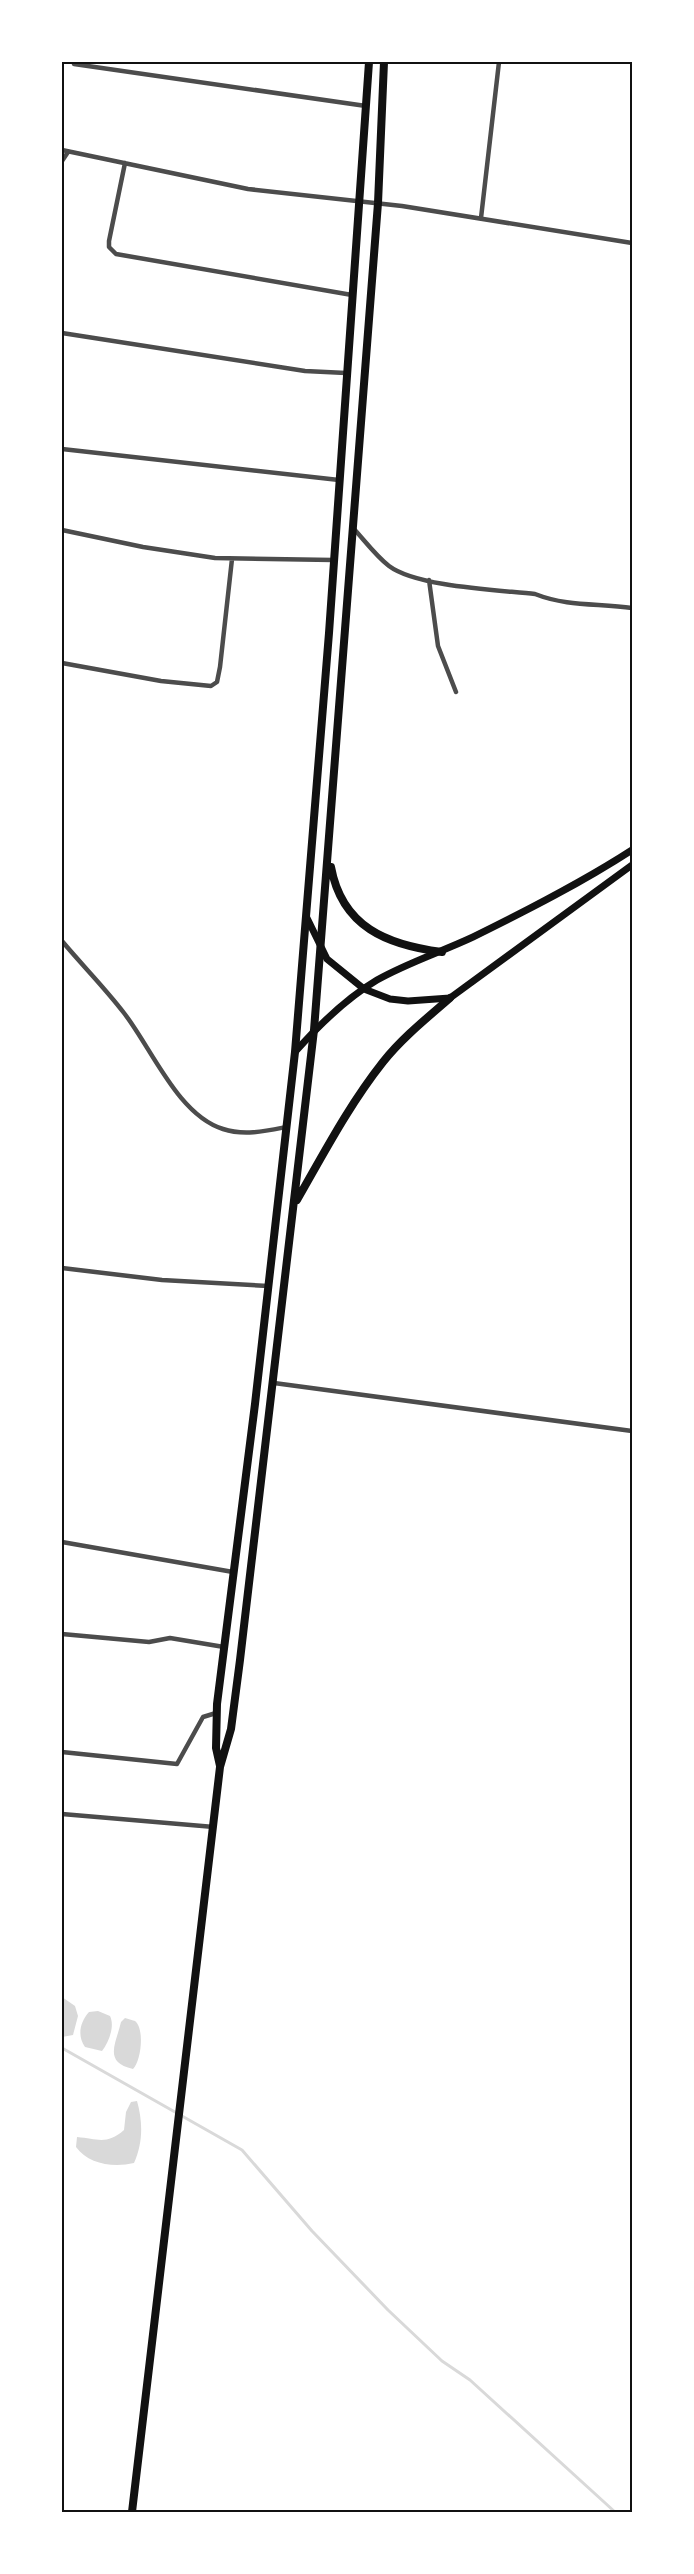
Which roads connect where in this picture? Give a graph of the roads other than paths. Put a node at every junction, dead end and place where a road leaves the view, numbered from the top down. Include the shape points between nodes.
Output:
1 (369, 62) edge
2 (384, 62) edge
3 (499, 62) edge
4 (74, 64) dead end
5 (366, 106) junction
6 (62, 150) edge
7 (68, 152) junction
8 (62, 161) edge
9 (125, 163) junction
10 (359, 201) junction
11 (378, 203) junction
12 (481, 218) junction
13 (633, 243) edge
14 (352, 295) junction
15 (62, 333) edge
16 (346, 373) junction
17 (62, 449) edge
18 (339, 480) junction
19 (354, 529) junction
20 (62, 530) edge
21 (232, 559) junction
22 (333, 560) junction
23 (429, 580) junction
24 (633, 608) edge
25 (62, 663) edge
26 (456, 692) dead end
27 (633, 850) edge
28 (329, 856) junction
29 (633, 866) edge
30 (307, 918) junction
31 (62, 941) edge
32 (321, 949) junction
33 (442, 952) junction
34 (364, 988) junction
35 (450, 998) junction
36 (314, 1030) junction
37 (295, 1052) junction
38 (286, 1127) junction
39 (294, 1205) junction
40 (62, 1268) edge
41 (268, 1286) junction
42 (274, 1383) junction
43 (633, 1431) edge
44 (62, 1542) edge
45 (234, 1572) junction
46 (62, 1634) edge
47 (224, 1647) junction
48 (216, 1713) junction
49 (62, 1752) edge
50 (220, 1767) junction
51 (62, 1814) edge
52 (214, 1827) junction
53 (132, 2512) edge

1 - 5 highway
2 - 11 highway
3 - 12 street
4 - 5 street
5 - 10 highway
6 - 7 street
7 - 8 street
7 - 9 street
9 - 10 street via 248,189
9 - 14 street via 109,241 116,254
10 - 11 street
10 - 14 highway
11 - 12 street
11 - 19 highway
12 - 13 street
14 - 16 highway
15 - 16 street via 305,371
16 - 18 highway
17 - 18 street
18 - 22 highway
19 - 23 street via 389,566
19 - 28 highway
20 - 21 street via 143,548
21 - 22 street
21 - 25 street via 220,667 217,682 211,686
22 - 30 highway
23 - 24 street via 535,594 586,606
23 - 26 street via 438,646
27 - 33 main road via 556,897
28 - 32 highway
28 - 33 highway via 334,885 365,927 398,944
29 - 35 main road
30 - 32 main road
30 - 37 highway
31 - 38 street via 124,1013 198,1117 223,1129 244,1133
32 - 34 main road via 338,970
32 - 36 highway
33 - 34 main road
34 - 35 main road via 390,999
34 - 36 main road
35 - 39 highway via 384,1061 335,1130
36 - 37 main road
36 - 39 highway
37 - 38 highway
38 - 41 highway
39 - 42 highway
40 - 41 street via 162,1280
41 - 45 highway
42 - 43 street
42 - 50 highway via 231,1729
44 - 45 street
45 - 47 highway
46 - 47 street via 149,1642 170,1638
47 - 48 highway
48 - 49 street via 203,1717 177,1764
48 - 50 highway
50 - 52 highway
51 - 52 street
52 - 53 highway

